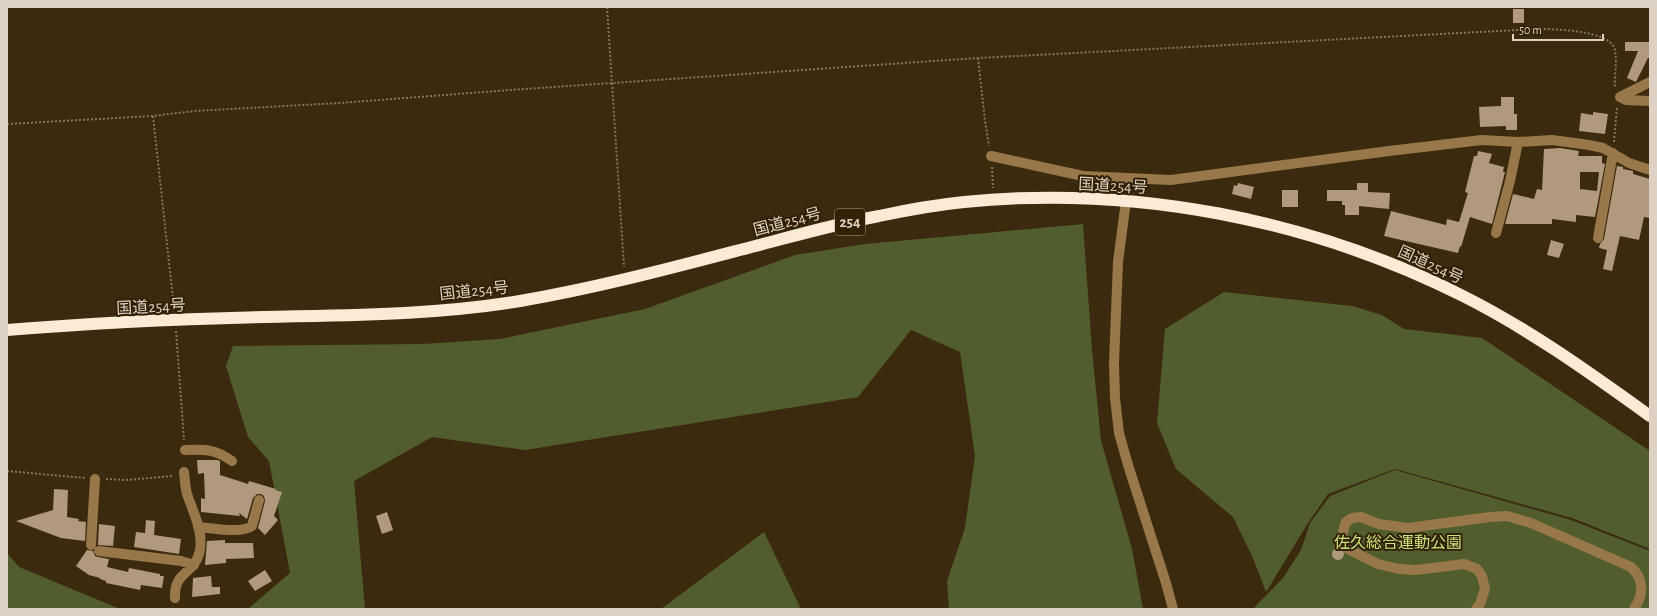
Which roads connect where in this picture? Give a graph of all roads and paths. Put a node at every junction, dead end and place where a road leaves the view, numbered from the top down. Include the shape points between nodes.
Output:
1 (607, 7) edge
2 (978, 58) junction
3 (1650, 82) edge
4 (611, 83) junction
5 (1620, 97) junction
6 (1650, 101) edge
7 (153, 116) junction
8 (7, 124) edge
9 (1518, 142) junction
10 (1613, 153) junction
11 (991, 156) junction
12 (1650, 170) edge
13 (993, 200) junction
14 (1126, 201) junction
15 (1496, 233) dead end
16 (1598, 238) dead end
17 (625, 280) junction
18 (175, 321) junction
19 (7, 330) edge
20 (1650, 416) edge
21 (185, 450) joint
22 (232, 461) dead end
23 (7, 471) edge
24 (184, 472) joint
25 (95, 479) junction
26 (259, 500) dead end
27 (198, 526) junction
28 (91, 544) dead end
29 (99, 551) dead end
30 (194, 565) junction
31 (175, 598) dead end
32 (1173, 609) edge
33 (1476, 609) edge
34 (1634, 609) edge

1 - 4 path
2 - 4 path
2 - 5 path via 1536,28 1592,34 1610,42 1614,47 1614,86
2 - 11 path via 984,121
3 - 5 street
4 - 7 path via 194,111
4 - 17 path
5 - 6 street via 1626,100
5 - 10 path via 1617,103
7 - 8 path
7 - 18 path
9 - 10 street via 1566,141 1604,148
9 - 11 street via 1482,140 1170,180 1083,176
9 - 15 street
10 - 12 street via 1629,163
10 - 16 street
11 - 13 path
13 - 14 highway, 国道254号 / 254 via 1060,198
13 - 17 highway, 国道254号 / 254 via 933,206 848,222
14 - 20 highway, 国道254号 / 254 via 1164,204 1272,225 1344,246 1401,267 1462,295 1521,328
14 - 32 street via 1118,262 1115,405 1119,433 1128,465
17 - 18 highway, 国道254号 / 254 via 471,308 349,316
18 - 19 highway, 国道254号 / 254
18 - 21 path
21 - 22 street via 210,450
23 - 25 path
24 - 25 path via 177,476 126,480
24 - 27 street via 187,492
25 - 28 street
26 - 27 street via 252,526 248,529
27 - 30 street via 199,553
29 - 30 street via 181,561
30 - 31 street via 177,581 174,587
33 - 34 street via 1485,589 1482,576 1477,569 1464,564 1416,570 1378,564 1348,549 1342,535 1346,522 1361,517 1379,524 1408,528 1507,516 1531,523 1631,567 1640,578 1642,588 1640,600

